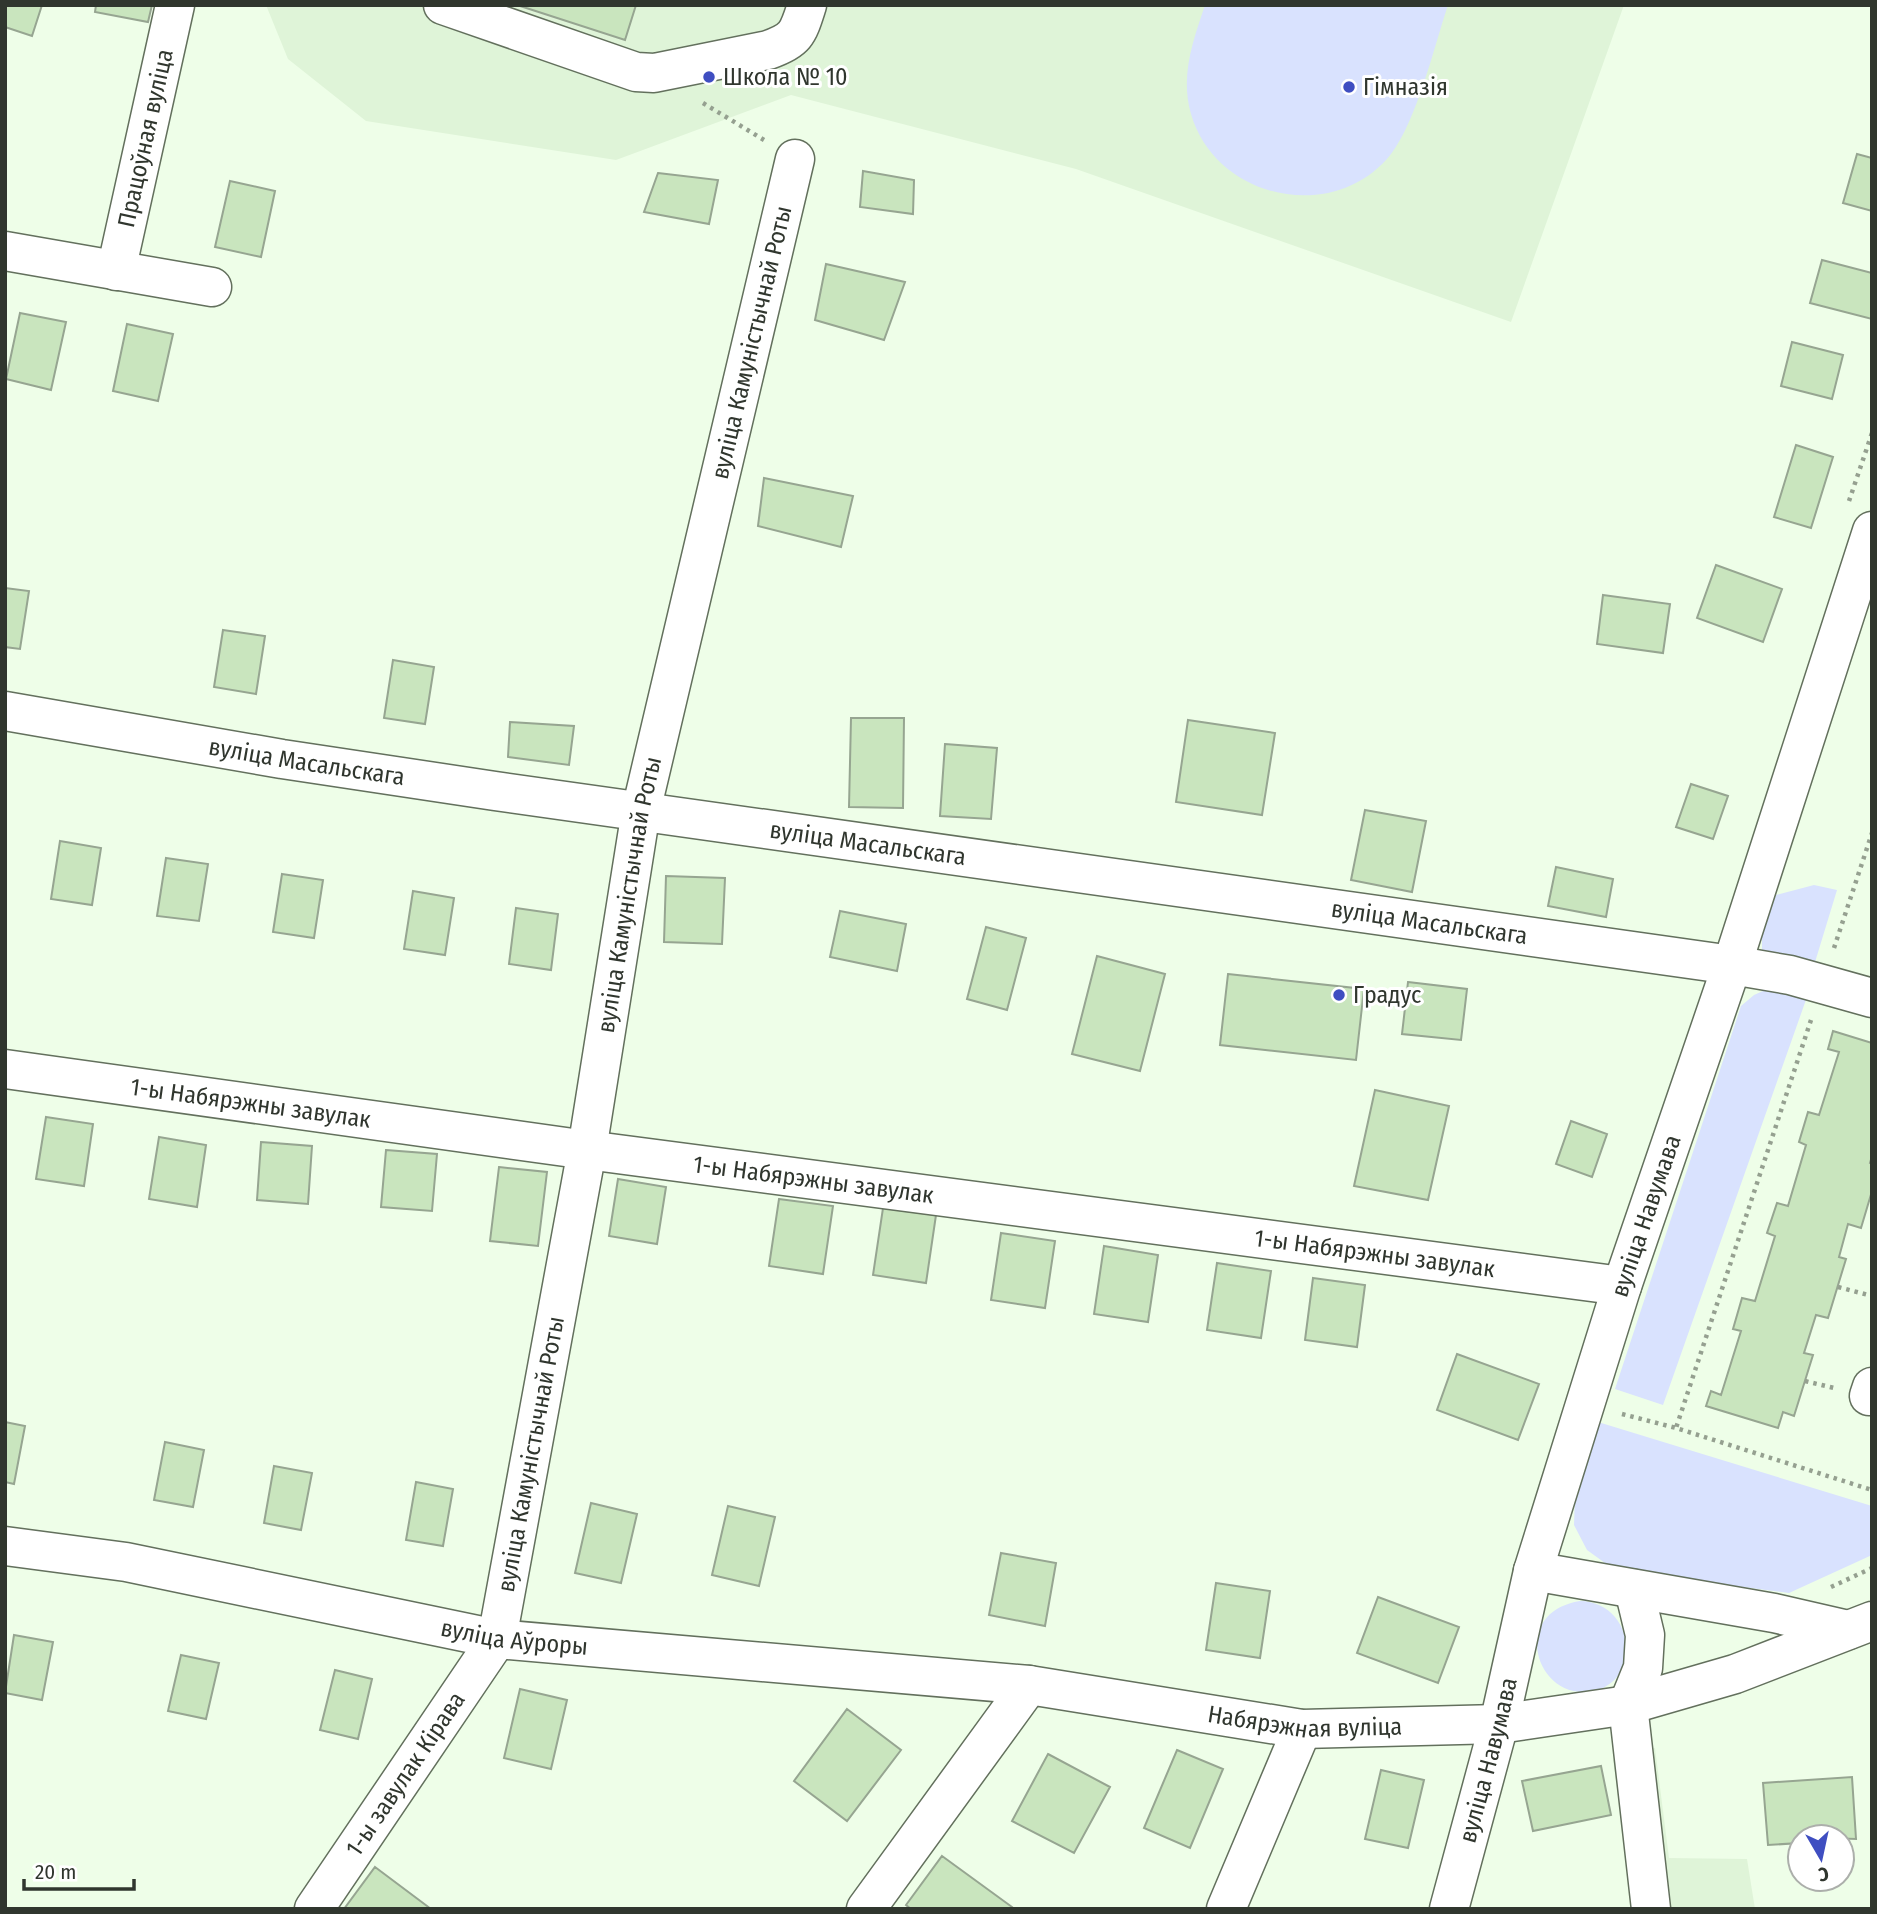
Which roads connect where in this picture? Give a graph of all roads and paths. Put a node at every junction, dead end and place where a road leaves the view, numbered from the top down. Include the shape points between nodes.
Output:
1 (175, 5) edge
2 (443, 5) edge
3 (807, 5) edge
4 (654, 73) junction
5 (795, 159) joint
6 (5, 251) edge
7 (116, 271) junction
8 (212, 287) dead end
9 (1871, 534) edge
10 (5, 711) edge
11 (642, 811) junction
12 (1872, 833) edge
13 (1732, 965) junction
14 (1823, 984) junction
15 (1872, 998) edge
16 (5, 1069) edge
17 (587, 1150) junction
18 (1622, 1286) junction
19 (1838, 1287) dead end
20 (1872, 1296) edge
21 (1585, 1404) junction
22 (1676, 1428) junction
23 (1872, 1490) edge
24 (5, 1546) edge
25 (1533, 1571) junction
26 (1634, 1589) junction
27 (1860, 1626) edge
28 (497, 1639) junction
29 (1029, 1685) junction
30 (1628, 1705) junction
31 (1499, 1724) junction
32 (1302, 1729) junction
33 (314, 1909) edge
34 (866, 1909) edge
35 (1226, 1909) edge
36 (1449, 1909) edge
37 (1651, 1909) edge

1 - 7 street, Працоўная вуліца
2 - 4 street via 636,72
3 - 4 street via 797,34 787,44
4 - 5 path
5 - 11 street, вуліца Камуністычнай Роты
6 - 7 street
7 - 8 street
9 - 13 street, вуліца Навумава
10 - 11 street, вуліца Масальскага via 295,761
11 - 13 street, вуліца Масальскага
11 - 17 street, вуліца Камуністычнай Роты
12 - 14 path
13 - 14 street, вуліца Масальскага
13 - 18 street, вуліца Навумава
14 - 15 street, вуліца Масальскага
14 - 22 path
16 - 17 street, 1-ы Набярэжны завулак
17 - 18 street, 1-ы Набярэжны завулак
17 - 28 street, вуліца Камуністычнай Роты
18 - 21 street, вуліца Навумава
19 - 20 path
21 - 22 path
21 - 25 street, вуліца Навумава
22 - 23 path
24 - 28 street, вуліца Аўроры via 126,1562
25 - 26 street, Набярэжная вуліца
25 - 31 street, вуліца Навумава
26 - 27 street, Набярэжная вуліца
26 - 30 street via 1645,1635 1644,1657
27 - 30 street, Набярэжная вуліца via 1735,1674
28 - 29 street, вуліца Аўроры
28 - 33 street, 1-ы завулак Кірава
29 - 32 street, Набярэжная вуліца
29 - 34 street
30 - 31 street, Набярэжная вуліца
30 - 37 street
31 - 32 street, Набярэжная вуліца
31 - 36 street, вуліца Навумава
32 - 35 street

